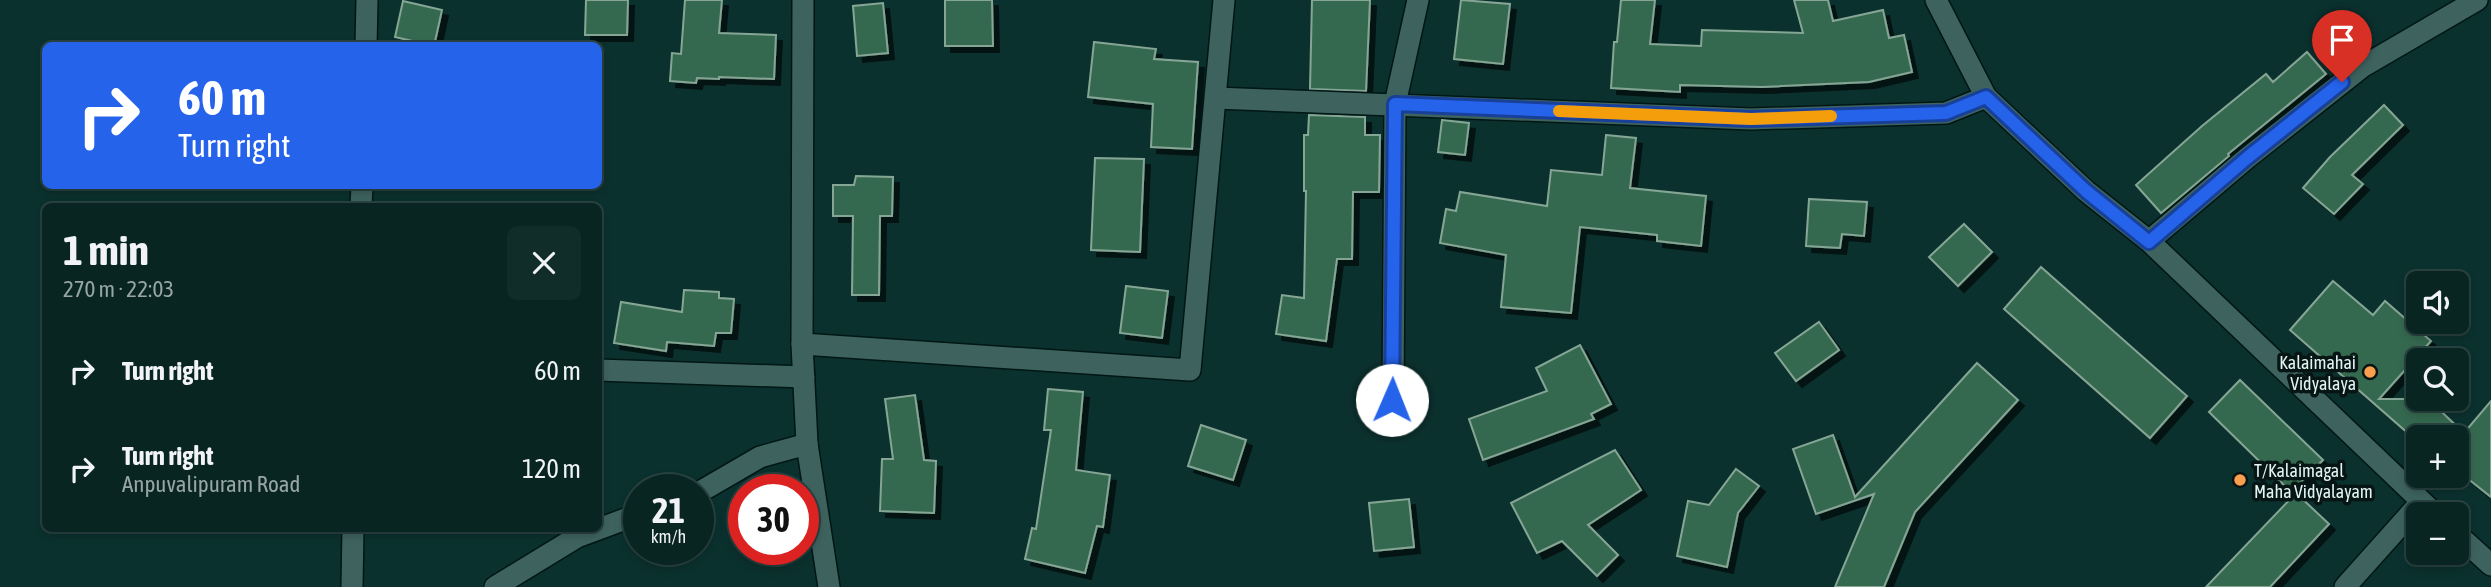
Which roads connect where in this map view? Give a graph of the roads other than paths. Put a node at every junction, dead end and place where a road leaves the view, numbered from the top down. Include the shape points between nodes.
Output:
1 (368, 0) edge
2 (803, 0) edge
3 (1224, 0) edge
4 (1418, 0) edge
5 (1936, 0) edge
6 (2477, 0) edge
7 (366, 42) edge
8 (1986, 97) junction
9 (1216, 98) junction
10 (1395, 104) junction
11 (2149, 242) junction
12 (802, 344) junction
13 (602, 370) edge
14 (804, 377) junction
15 (1392, 400) dead end
16 (807, 444) junction
17 (714, 483) edge
18 (2422, 502) edge
19 (623, 520) edge
20 (602, 528) edge
21 (2406, 529) edge
22 (353, 532) edge
23 (590, 532) edge
24 (2469, 545) edge
25 (2491, 565) edge
26 (352, 587) edge
27 (495, 587) edge
28 (829, 587) edge
29 (2345, 587) edge

1 - 7 street
2 - 12 street
3 - 9 street
4 - 10 street
5 - 8 street
6 - 11 street via 2361,68
8 - 10 street via 1946,113 1751,119
8 - 11 street via 2086,191
9 - 10 street
9 - 12 street via 1190,370
10 - 15 street
11 - 18 street
12 - 14 street
13 - 14 street
14 - 16 street
16 - 17 street via 760,457
16 - 28 street
19 - 20 street
21 - 29 street
22 - 26 street
23 - 27 street
24 - 25 street

